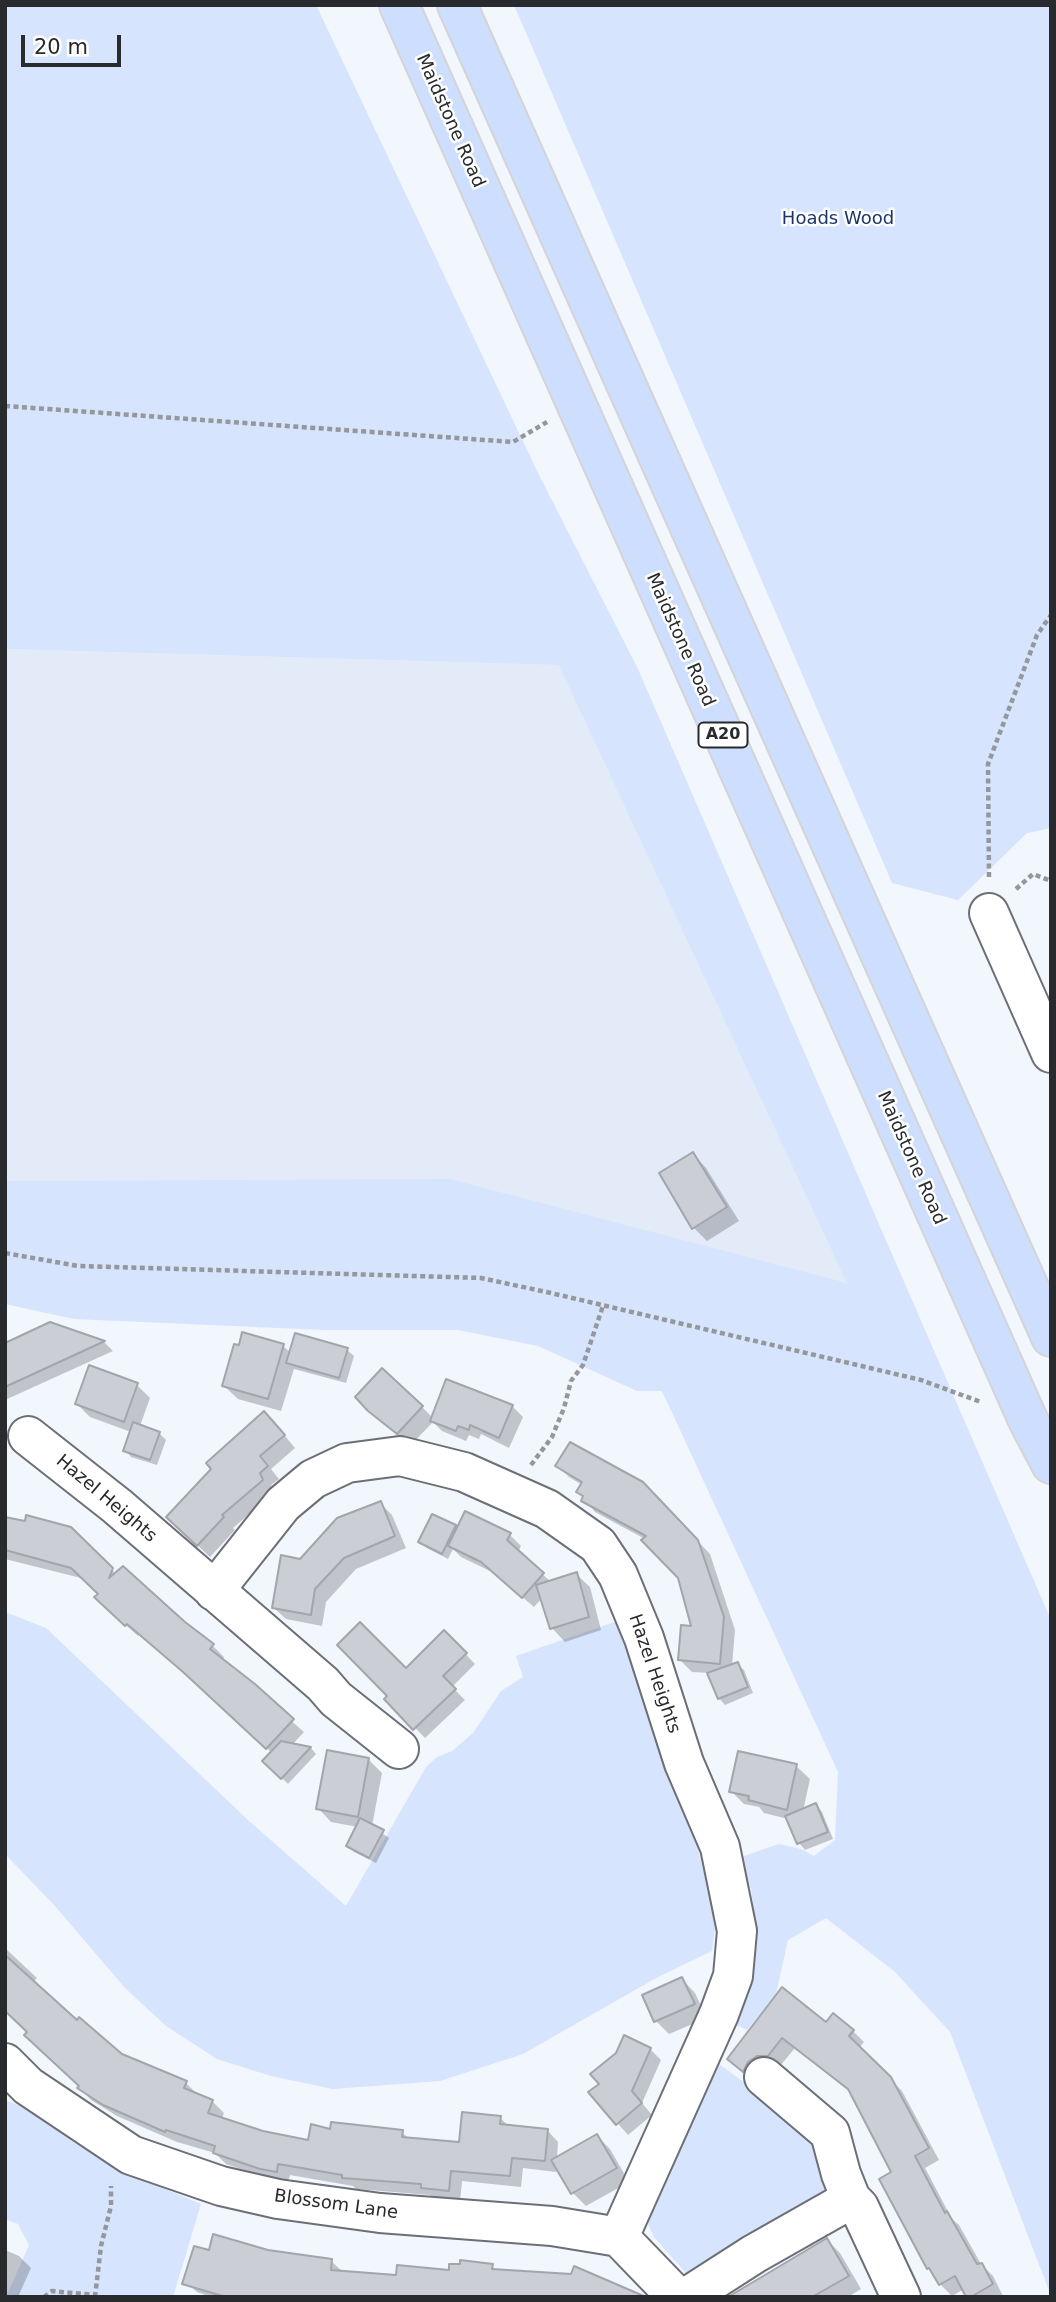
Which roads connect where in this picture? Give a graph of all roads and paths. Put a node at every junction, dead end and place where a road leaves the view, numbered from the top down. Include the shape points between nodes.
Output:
1 (398, 5) edge
2 (457, 5) edge
3 (573, 399) junction
4 (5, 406) edge
5 (1051, 615) edge
6 (989, 913) joint
7 (1051, 1053) edge
8 (5, 1253) edge
9 (603, 1306) junction
10 (1051, 1337) edge
11 (1028, 1420) junction
12 (28, 1436) dead end
13 (1051, 1464) edge
14 (507, 1491) junction
15 (214, 1591) junction
16 (399, 1749) dead end
17 (5, 2063) edge
18 (764, 2077) dead end
19 (113, 2143) junction
20 (851, 2199) junction
21 (619, 2237) junction
22 (94, 2296) edge
23 (44, 2297) edge
24 (677, 2297) edge
25 (687, 2297) edge
26 (901, 2297) edge

1 - 3 main road, Maidstone Road / A20
2 - 10 main road, A20
3 - 4 path via 513,442
3 - 11 main road, Maidstone Road / A20
5 - 6 path via 1037,635 988,764
6 - 7 street
8 - 9 path via 78,1266 481,1278
9 - 11 path via 921,1380
9 - 14 path via 552,1437
11 - 13 main road, Maidstone Road / A20
12 - 15 street, Hazel Heights
14 - 15 street, Hazel Heights via 464,1472 400,1456 347,1463 313,1479 283,1504
14 - 21 street, Hazel Heights via 568,1522 598,1545 618,1575 645,1638 684,1763 720,1847 737,1931 733,1976 719,2014
15 - 16 street, Hazel Heights
17 - 19 street, Blossom Lane via 28,2086
18 - 20 street via 830,2133
19 - 21 street, Blossom Lane via 131,2155 220,2186 278,2199 380,2213 552,2226
19 - 22 path via 111,2206
20 - 25 street
20 - 26 street
21 - 24 street
22 - 23 path via 52,2291

